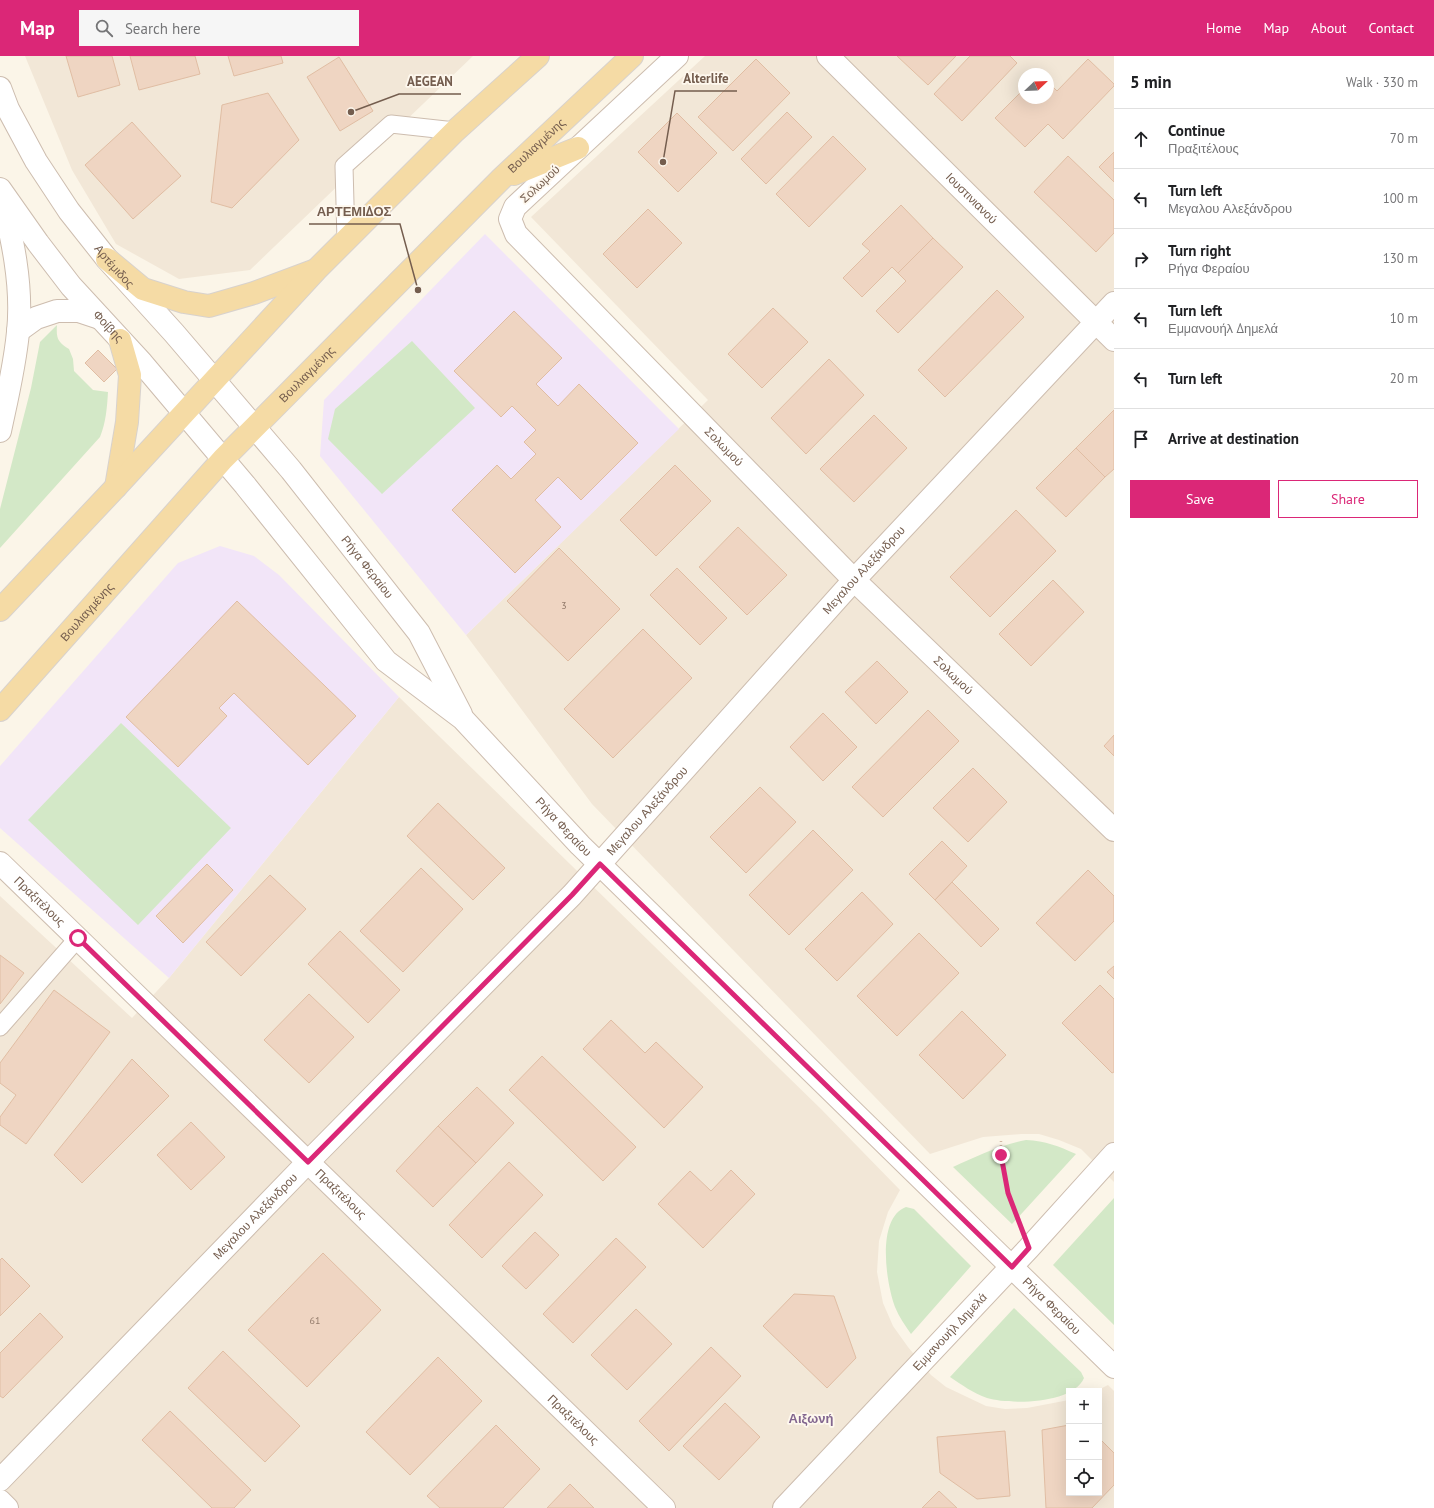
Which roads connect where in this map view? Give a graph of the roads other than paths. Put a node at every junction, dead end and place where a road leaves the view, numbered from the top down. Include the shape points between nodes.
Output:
1 (538, 56) edge
2 (632, 56) edge
3 (677, 56) edge
4 (828, 56) edge
5 (0, 88) edge
6 (455, 131) junction
7 (578, 148) junction
8 (502, 178) junction
9 (0, 190) edge
10 (346, 241) junction
11 (107, 259) junction
12 (316, 270) junction
13 (1114, 302) edge
14 (100, 318) junction
15 (1096, 322) junction
16 (18, 331) junction
17 (120, 340) junction
18 (1114, 340) edge
19 (214, 380) junction
20 (184, 413) junction
21 (254, 427) junction
22 (0, 431) edge
23 (223, 459) junction
24 (116, 487) junction
25 (854, 580) junction
26 (0, 610) edge
27 (0, 710) edge
28 (463, 719) junction
29 (1114, 830) edge
30 (0, 863) edge
31 (600, 864) junction
32 (78, 938) junction
33 (0, 1027) edge
34 (1114, 1154) edge
35 (308, 1162) junction
36 (1012, 1267) junction
37 (1114, 1367) edge
38 (0, 1480) edge
39 (0, 1501) edge
40 (7, 1508) edge
41 (664, 1508) edge
42 (784, 1508) edge

1 - 6 main road
2 - 8 main road, Βουλιαγμένης
3 - 7 street, Σολωμού
4 - 15 street, Ιουστινιανού
5 - 11 street, Αρτέμιδος via 8,109 36,161 69,211
6 - 10 main road
6 - 10 lane via 391,124 344,166
7 - 8 main road
7 - 25 street, Σολωμού via 515,207 510,219 516,234
8 - 21 main road, Βουλιαγμένης
9 - 14 street, Φοίβης via 38,244
9 - 16 street via 15,259
10 - 12 main road
11 - 12 main road via 143,289 184,302 209,306 254,293
11 - 19 street, Αρτέμιδος
12 - 19 main road
13 - 15 street, Μεγαλου Αλεξάνδρου
14 - 16 street via 79,311 57,311 36,318
14 - 17 street, Φοίβης
15 - 18 street, Ιουστινιανού
15 - 25 street, Μεγαλου Αλεξάνδρου
16 - 22 street
17 - 20 street, Φοίβης
17 - 24 main road via 130,375 127,422
19 - 20 main road
19 - 21 street, Αρτέμιδος
20 - 23 street, Φοίβης
20 - 24 main road
21 - 23 main road, Βουλιαγμένης
21 - 28 street, Ρήγα Φεραίου via 419,633
23 - 27 main road, Βουλιαγμένης
23 - 28 street, Ρήγα Φεραίου via 386,661
24 - 26 main road
25 - 29 street, Σολωμού
25 - 31 street, Μεγαλου Αλεξάνδρου
28 - 31 street, Ρήγα Φεραίου
30 - 32 street, Πραξιτέλους
31 - 35 street, Μεγαλου Αλεξάνδρου
31 - 36 street, Ρήγα Φεραίου
32 - 33 lane
32 - 35 street, Πραξιτέλους
34 - 36 street, Εμμανουήλ Δημελά
35 - 38 street, Μεγαλου Αλεξάνδρου
35 - 41 street, Πραξιτέλους
36 - 37 street, Ρήγα Φεραίου
36 - 42 street, Εμμανουήλ Δημελά
39 - 40 street

